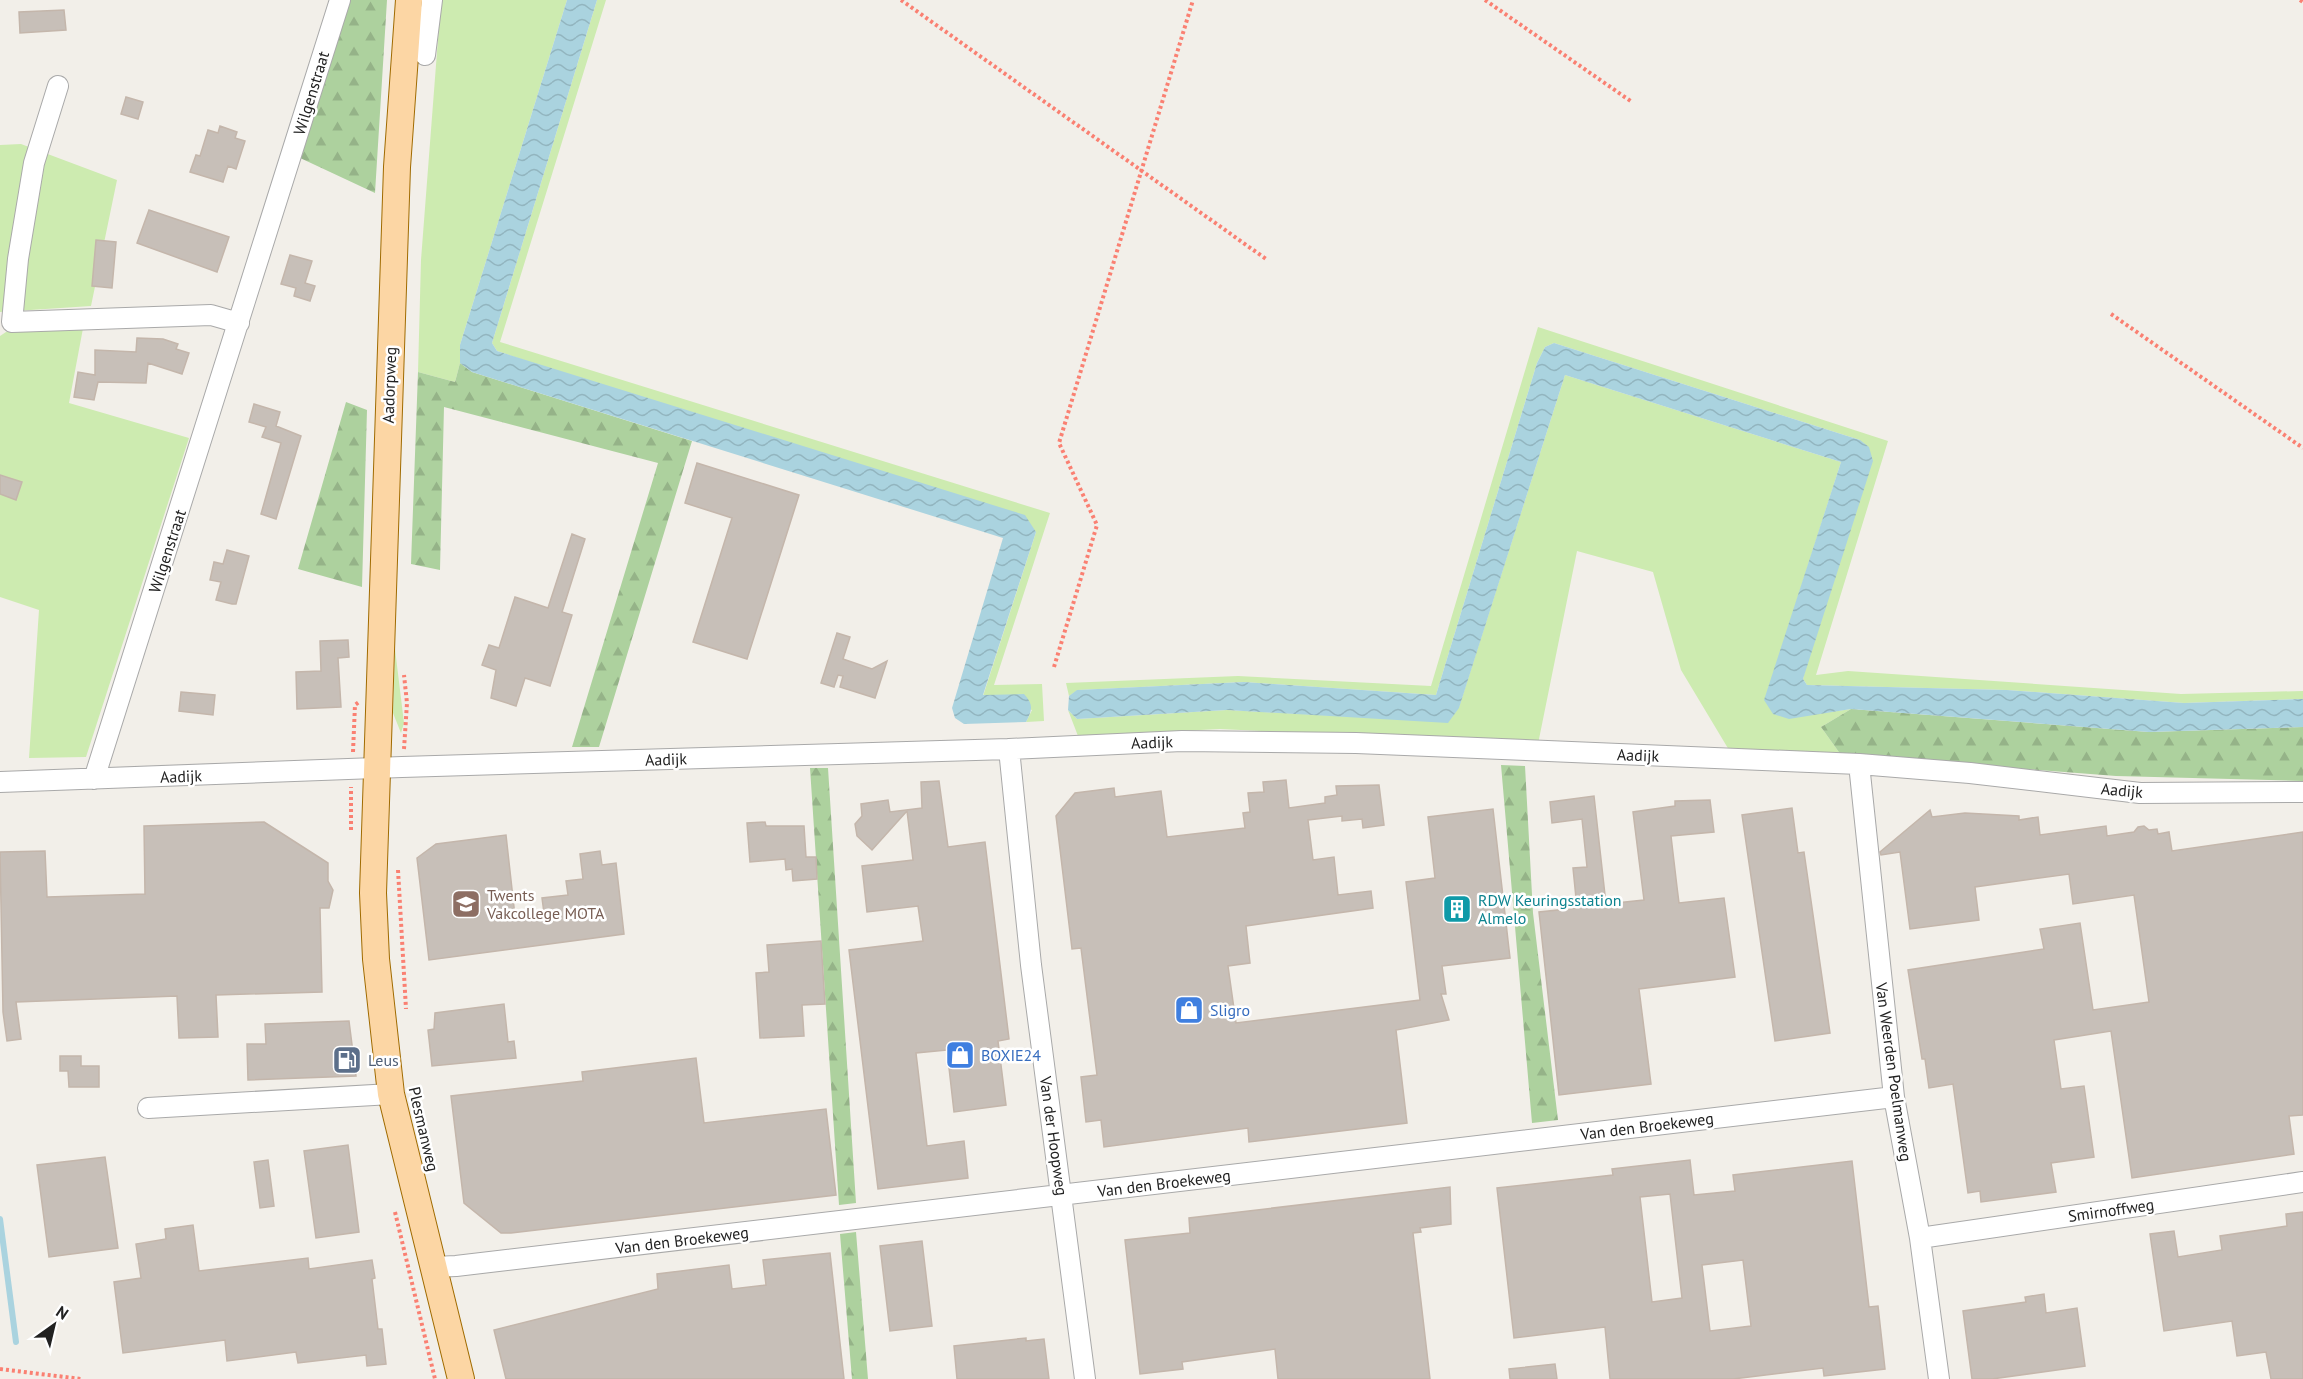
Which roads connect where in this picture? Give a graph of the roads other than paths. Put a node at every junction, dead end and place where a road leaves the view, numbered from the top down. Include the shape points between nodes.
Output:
1 (340, 0) edge
2 (409, 0) edge
3 (432, 0) edge
4 (425, 55) dead end
5 (58, 86) dead end
6 (240, 323) junction
7 (1009, 749) junction
8 (1859, 764) junction
9 (376, 770) junction
10 (94, 779) junction
11 (0, 782) edge
12 (2303, 792) edge
13 (391, 1094) junction
14 (1894, 1097) junction
15 (148, 1108) dead end
16 (2303, 1182) edge
17 (1062, 1195) junction
18 (1920, 1238) junction
19 (434, 1267) junction
20 (461, 1379) edge
21 (1085, 1379) edge
22 (1939, 1379) edge

1 - 6 street, Wilgenstraat
2 - 9 main road, Aadorpweg via 397,167
3 - 4 street
5 - 6 street via 33,163 12,322 211,315
6 - 10 street, Wilgenstraat
7 - 8 street, Aadijk via 1182,741 1356,743
7 - 9 street, Aadijk
7 - 17 street, Van der Hoopweg via 1031,965
8 - 12 street, Aadijk via 2140,793
8 - 14 street, Van Weerden Poelmanweg
9 - 10 street, Aadijk
9 - 13 main road, Plesmanweg via 376,959
10 - 11 street, Aadijk
13 - 15 street
13 - 19 main road, Plesmanweg
14 - 17 street, Van den Broekeweg
14 - 18 street, Van Weerden Poelmanweg
16 - 18 street, Smirnoffweg
17 - 19 street, Van den Broekeweg
17 - 21 street, Van der Hoopweg
18 - 22 street, Van Weerden Poelmanweg
19 - 20 main road, Plesmanweg

